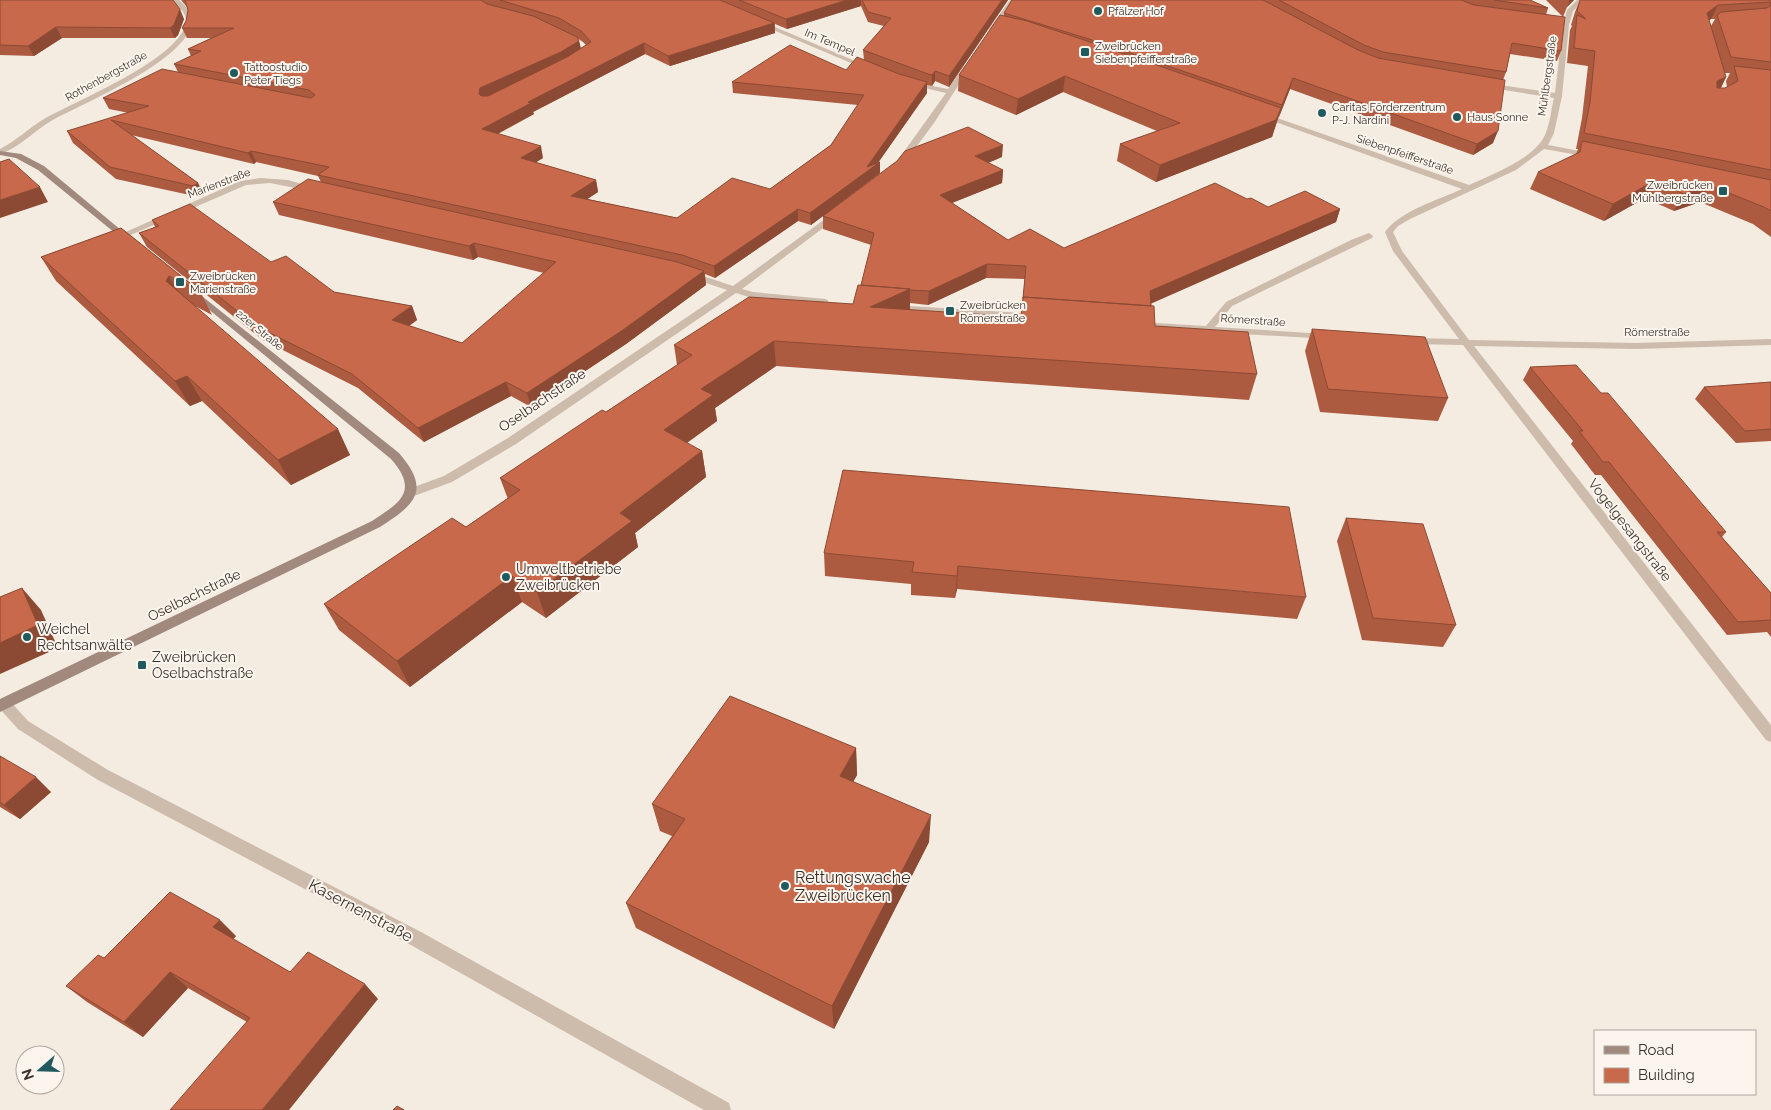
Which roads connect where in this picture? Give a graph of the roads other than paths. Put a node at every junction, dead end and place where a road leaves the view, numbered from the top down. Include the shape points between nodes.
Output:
1 (175, 0) edge
2 (1013, 0) edge
3 (1581, 0) edge
4 (751, 19) edge
5 (1556, 24) edge
6 (1566, 25) junction
7 (985, 39) edge
8 (971, 60) edge
9 (141, 70) junction
10 (151, 72) edge
11 (878, 72) edge
12 (902, 81) edge
13 (1474, 83) edge
14 (951, 92) junction
15 (1558, 96) junction
16 (1252, 112) edge
17 (1543, 146) junction
18 (0, 152) edge
19 (1600, 158) edge
20 (898, 164) edge
21 (1468, 188) junction
22 (329, 192) edge
23 (842, 210) edge
24 (123, 235) junction
25 (1369, 236) dead end
26 (137, 246) edge
27 (683, 272) edge
28 (188, 288) edge
29 (735, 289) junction
30 (838, 304) edge
31 (885, 307) edge
32 (1049, 318) edge
33 (1129, 324) edge
34 (1208, 330) junction
35 (1338, 338) edge
36 (1401, 340) edge
37 (1466, 342) junction
38 (1771, 342) edge
39 (410, 493) junction
40 (2, 705) edge
41 (1771, 736) edge
42 (722, 1110) edge

1 - 9 street, Rothenbergstraße via 188,14 187,30 172,49
2 - 7 street via 998,26
3 - 6 street, Mühlbergstraße via 1570,10
4 - 11 street, Im Tempel
5 - 6 street
6 - 15 street, Mühlbergstraße
8 - 14 street
9 - 10 street
9 - 18 street, Rothenbergstraße via 45,122
12 - 14 street via 926,89
13 - 15 street
14 - 20 street
15 - 17 street, Mühlbergstraße via 1550,133
16 - 21 street, Siebenpfeifferstraße
17 - 19 street
17 - 21 street via 1513,168
18 - 24 street via 18,156 41,168
21 - 37 street via 1407,217 1389,232 1398,251
22 - 24 street, Marienstraße via 272,179 257,179
23 - 29 street, Oselbachstraße
24 - 26 street
25 - 34 street via 1229,304
27 - 29 street
28 - 39 street, 22er Straße via 395,456 412,479
29 - 30 street via 770,298
29 - 39 street, Oselbachstraße via 512,441 448,479
31 - 32 street
33 - 34 street, Römerstraße
34 - 35 street, Römerstraße
36 - 37 street, Römerstraße
37 - 38 street, Römerstraße via 1663,345
37 - 41 street, Vogelgesangstraße
39 - 40 street, Oselbachstraße via 401,507 376,524
40 - 42 street, Kasernenstraße via 23,725 103,775 415,938

